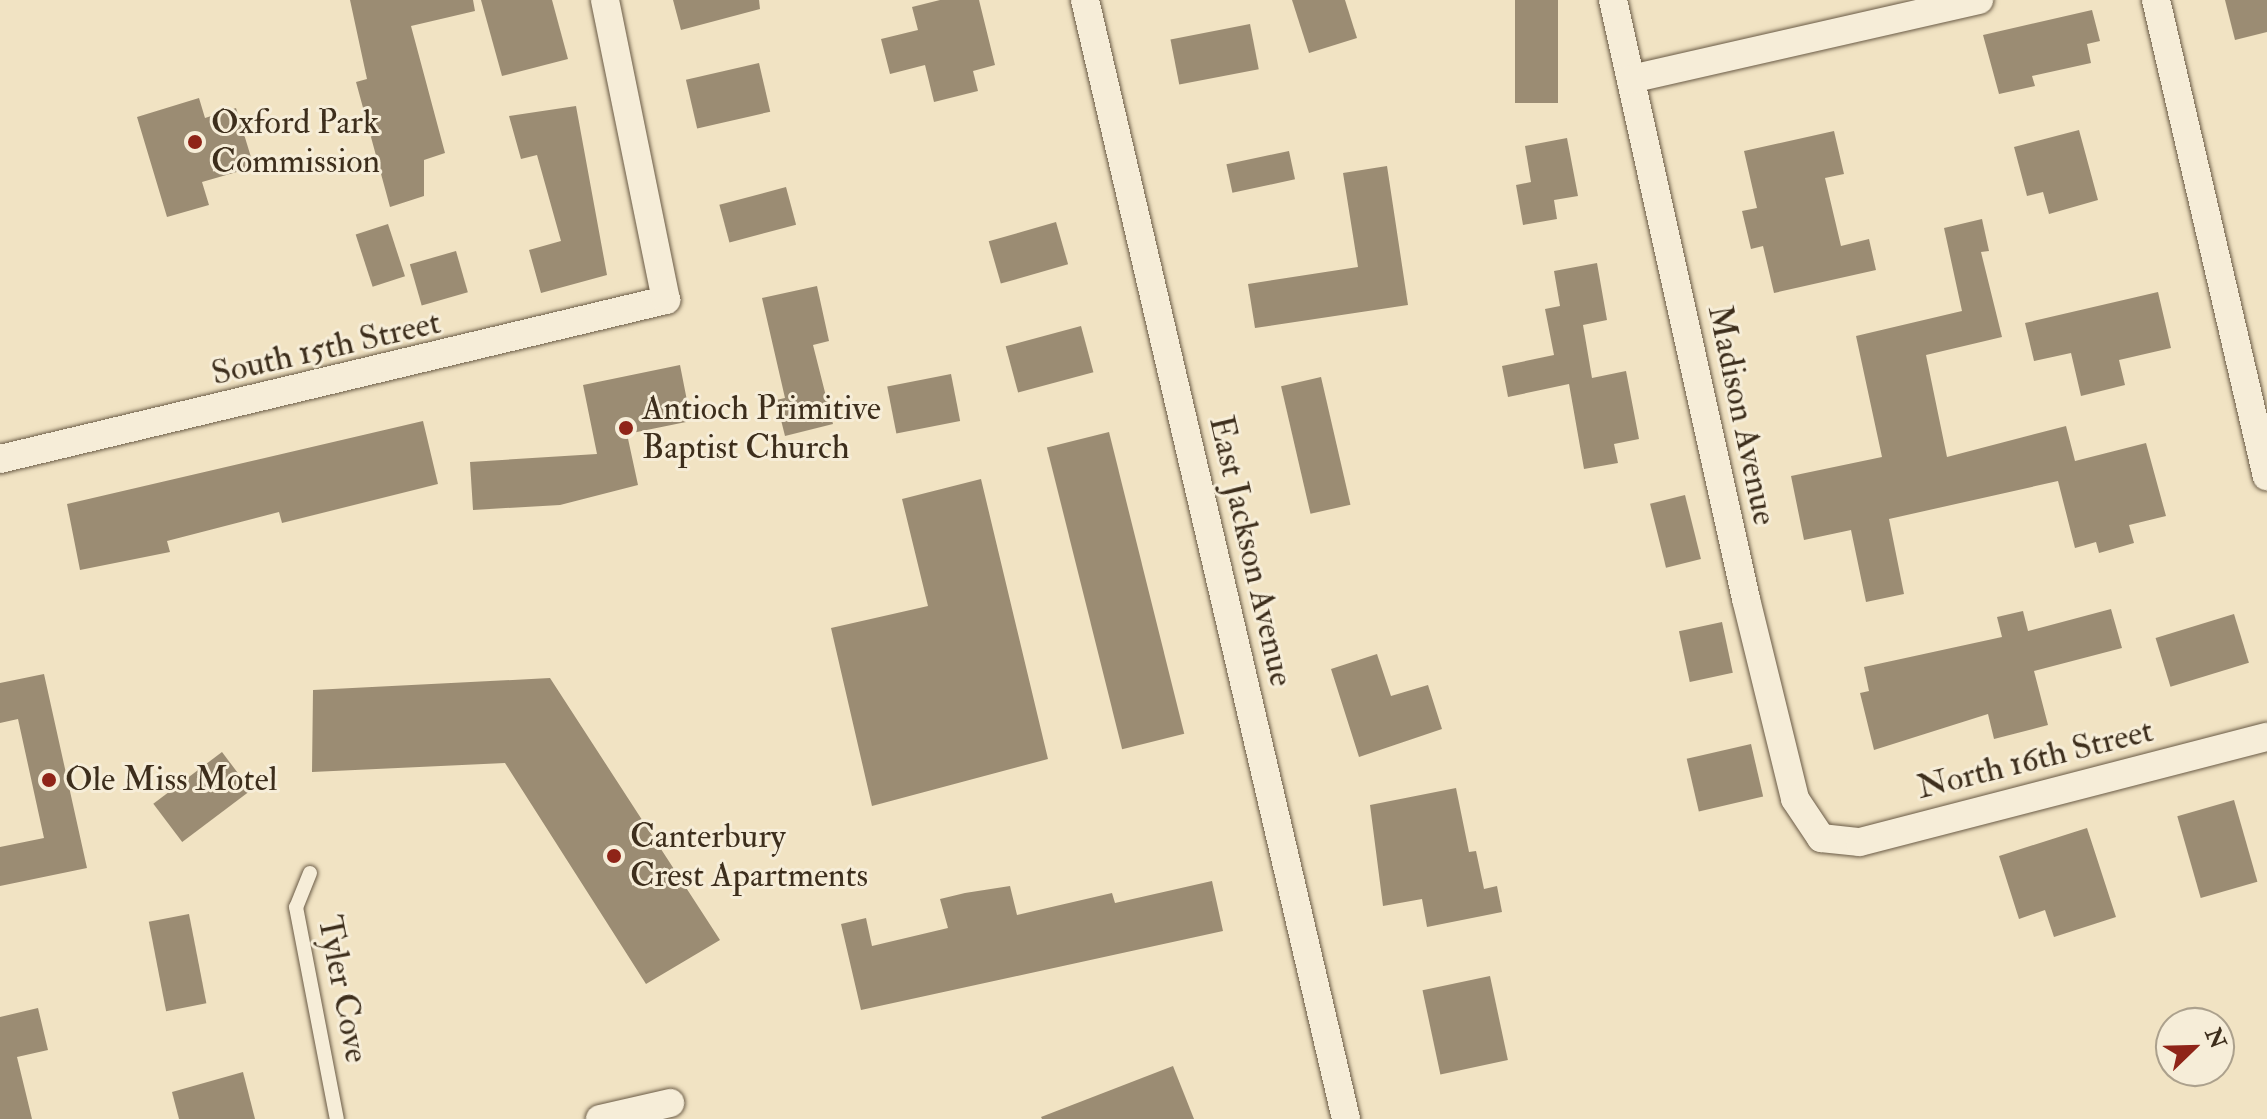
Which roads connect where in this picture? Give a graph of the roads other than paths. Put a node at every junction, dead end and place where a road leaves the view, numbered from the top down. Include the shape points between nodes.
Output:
1 (605, 0) edge
2 (1085, 0) edge
3 (1613, 0) edge
4 (1979, 0) edge
5 (2156, 0) edge
6 (1631, 79) junction
7 (0, 459) edge
8 (2267, 476) edge
9 (2267, 737) edge
10 (1821, 838) joint
11 (310, 873) dead end
12 (670, 1103) dead end
13 (337, 1119) edge
14 (600, 1119) edge
15 (1346, 1119) edge

1 - 7 street, South 15th Street via 666,300 327,387
2 - 15 street, East Jackson Avenue
3 - 6 street, Madison Avenue
4 - 6 street
5 - 8 street
6 - 10 street, Madison Avenue via 1795,799
9 - 10 street, North 16th Street via 1860,842
11 - 13 lane, Tyler Cove via 296,907
12 - 14 street

